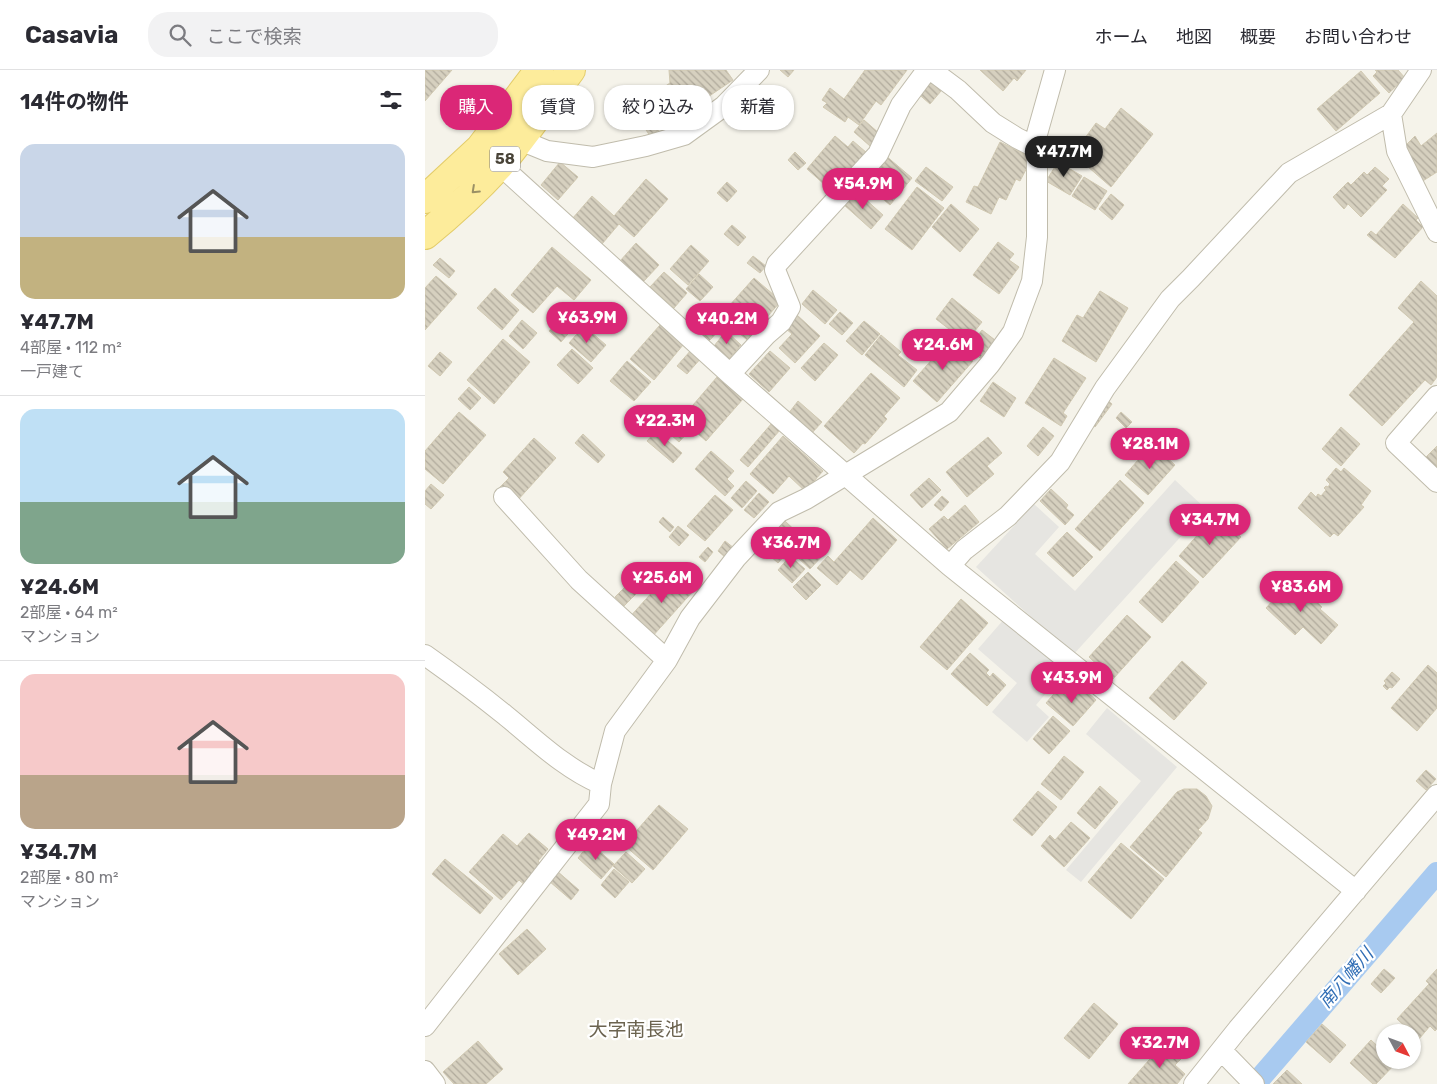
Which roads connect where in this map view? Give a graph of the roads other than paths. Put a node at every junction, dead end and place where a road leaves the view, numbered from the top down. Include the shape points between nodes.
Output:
1 (539, 70) edge
2 (571, 70) edge
3 (759, 70) edge
4 (929, 70) edge
5 (1055, 70) edge
6 (1421, 70) edge
7 (1391, 114) junction
8 (520, 140) junction
9 (1037, 148) junction
10 (490, 156) junction
11 (425, 199) edge
12 (1437, 232) edge
13 (425, 235) edge
14 (730, 374) junction
15 (1437, 396) edge
16 (845, 476) junction
17 (1437, 482) edge
18 (504, 497) dead end
19 (950, 566) junction
20 (425, 655) edge
21 (667, 660) junction
22 (601, 784) junction
23 (1437, 795) edge
24 (1356, 891) junction
25 (425, 1026) edge
26 (1222, 1051) junction
27 (425, 1071) edge
28 (1253, 1083) edge
29 (435, 1084) edge
30 (1194, 1084) edge

1 - 10 main road, 58
2 - 8 main road, 58
3 - 8 street via 724,106 684,135 593,157 547,151
4 - 9 street via 958,90 993,123
4 - 14 street via 901,105 878,154 777,264 775,270 790,307 781,322
5 - 9 street via 1037,134
6 - 7 street
7 - 12 street via 1397,151
7 - 19 street via 1289,173 1170,299 1105,388 1061,462 1008,516 964,550
8 - 10 main road, 58
9 - 16 street via 1037,237 1032,281 1013,332 949,412
10 - 11 main road, 58
10 -> 13 main road, 58 via 484,182
10 - 14 street
14 - 16 street
15 - 17 street via 1396,443
16 - 19 street
16 - 21 street via 779,512 760,531 691,618
18 - 21 street via 579,580
19 - 24 street
20 - 22 street via 552,755
21 - 22 street via 615,731
22 - 25 street via 599,804
23 - 24 street
24 - 26 street
26 - 28 street
26 - 30 street
27 - 29 street

